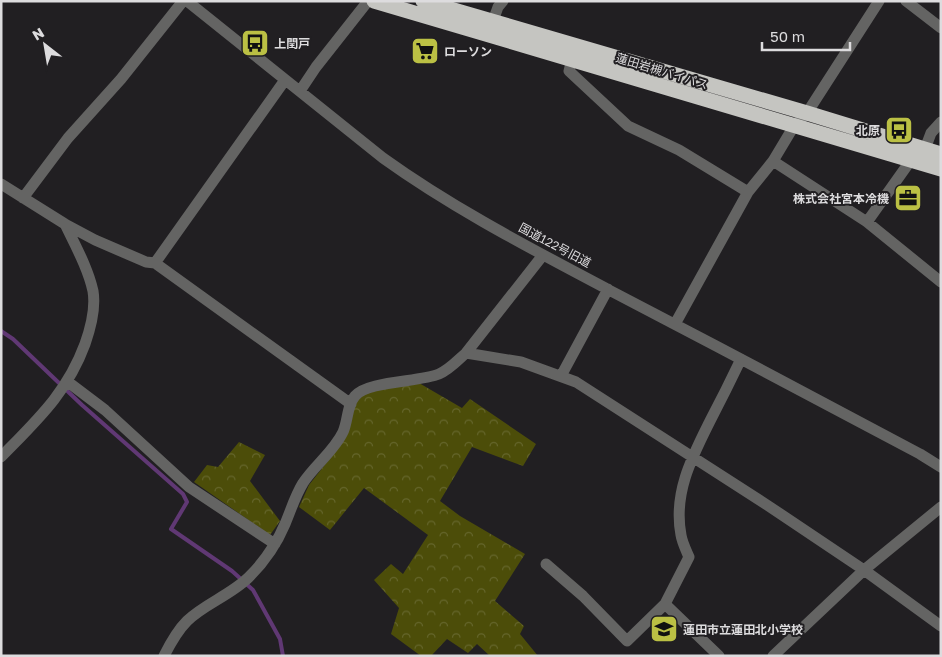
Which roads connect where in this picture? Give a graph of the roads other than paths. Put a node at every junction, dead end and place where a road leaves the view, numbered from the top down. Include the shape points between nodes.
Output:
1 (185, 1) edge
2 (368, 1) edge
3 (374, 1) edge
4 (423, 1) edge
5 (879, 1) edge
6 (906, 1) edge
7 (496, 8) edge
8 (941, 28) edge
9 (572, 59) junction
10 (285, 80) junction
11 (300, 91) junction
12 (807, 113) junction
13 (941, 122) edge
14 (794, 126) junction
15 (925, 149) junction
16 (941, 154) edge
17 (911, 160) junction
18 (773, 161) junction
19 (941, 169) edge
20 (1, 184) edge
21 (748, 192) junction
22 (23, 198) junction
23 (867, 222) junction
24 (65, 224) junction
25 (543, 255) junction
26 (155, 263) junction
27 (941, 282) edge
28 (608, 289) junction
29 (675, 324) junction
30 (466, 353) junction
31 (741, 359) junction
32 (561, 376) junction
33 (68, 382) junction
34 (351, 404) junction
35 (1, 457) edge
36 (692, 458) junction
37 (941, 467) edge
38 (941, 507) edge
39 (275, 544) junction
40 (546, 564) dead end
41 (864, 570) junction
42 (664, 604) junction
43 (941, 626) edge
44 (164, 656) edge
45 (719, 656) edge
46 (773, 656) edge

1 - 10 street, 国道122号旧道
1 - 22 street via 68,138
2 - 11 street
3 - 9 highway, 蓮田岩槻バイパス
4 - 7 highway, 蓮田岩槻バイパス
5 - 12 street
6 - 8 street
7 - 12 highway, 蓮田岩槻バイパス
9 - 14 highway, 蓮田岩槻バイパス
9 - 21 street via 569,72 628,126 679,150
10 - 11 street, 国道122号旧道
10 - 26 street
11 - 25 street, 国道122号旧道 via 411,179
12 - 14 street
12 - 15 highway, 蓮田岩槻バイパス
13 - 15 street via 931,133
14 - 17 highway, 蓮田岩槻バイパス
14 - 18 street
15 - 16 highway, 蓮田岩槻バイパス
17 - 19 highway, 蓮田岩槻バイパス
17 - 23 street
18 - 21 street
18 - 23 street
20 - 22 street
21 - 29 street
22 - 24 street
23 - 27 street
24 - 26 street via 94,240
24 - 33 street via 90,280 94,314 83,350
25 - 28 street, 国道122号旧道
25 - 30 street
26 - 34 street
28 - 29 street, 国道122号旧道
28 - 32 street
29 - 31 street, 国道122号旧道
30 - 32 street via 521,362
30 - 34 street via 438,374 362,390 354,396
31 - 36 street
31 - 37 street, 国道122号旧道
32 - 36 street via 576,382
33 - 35 street via 52,404
33 - 39 street via 105,410 189,487
34 - 39 street via 343,431 304,482
36 - 41 street
36 - 42 street via 685,477 679,517 681,536 689,557
38 - 41 street
39 - 44 street via 238,587 188,620
40 - 42 street via 627,641
41 - 43 street
41 - 46 street
42 - 45 street

